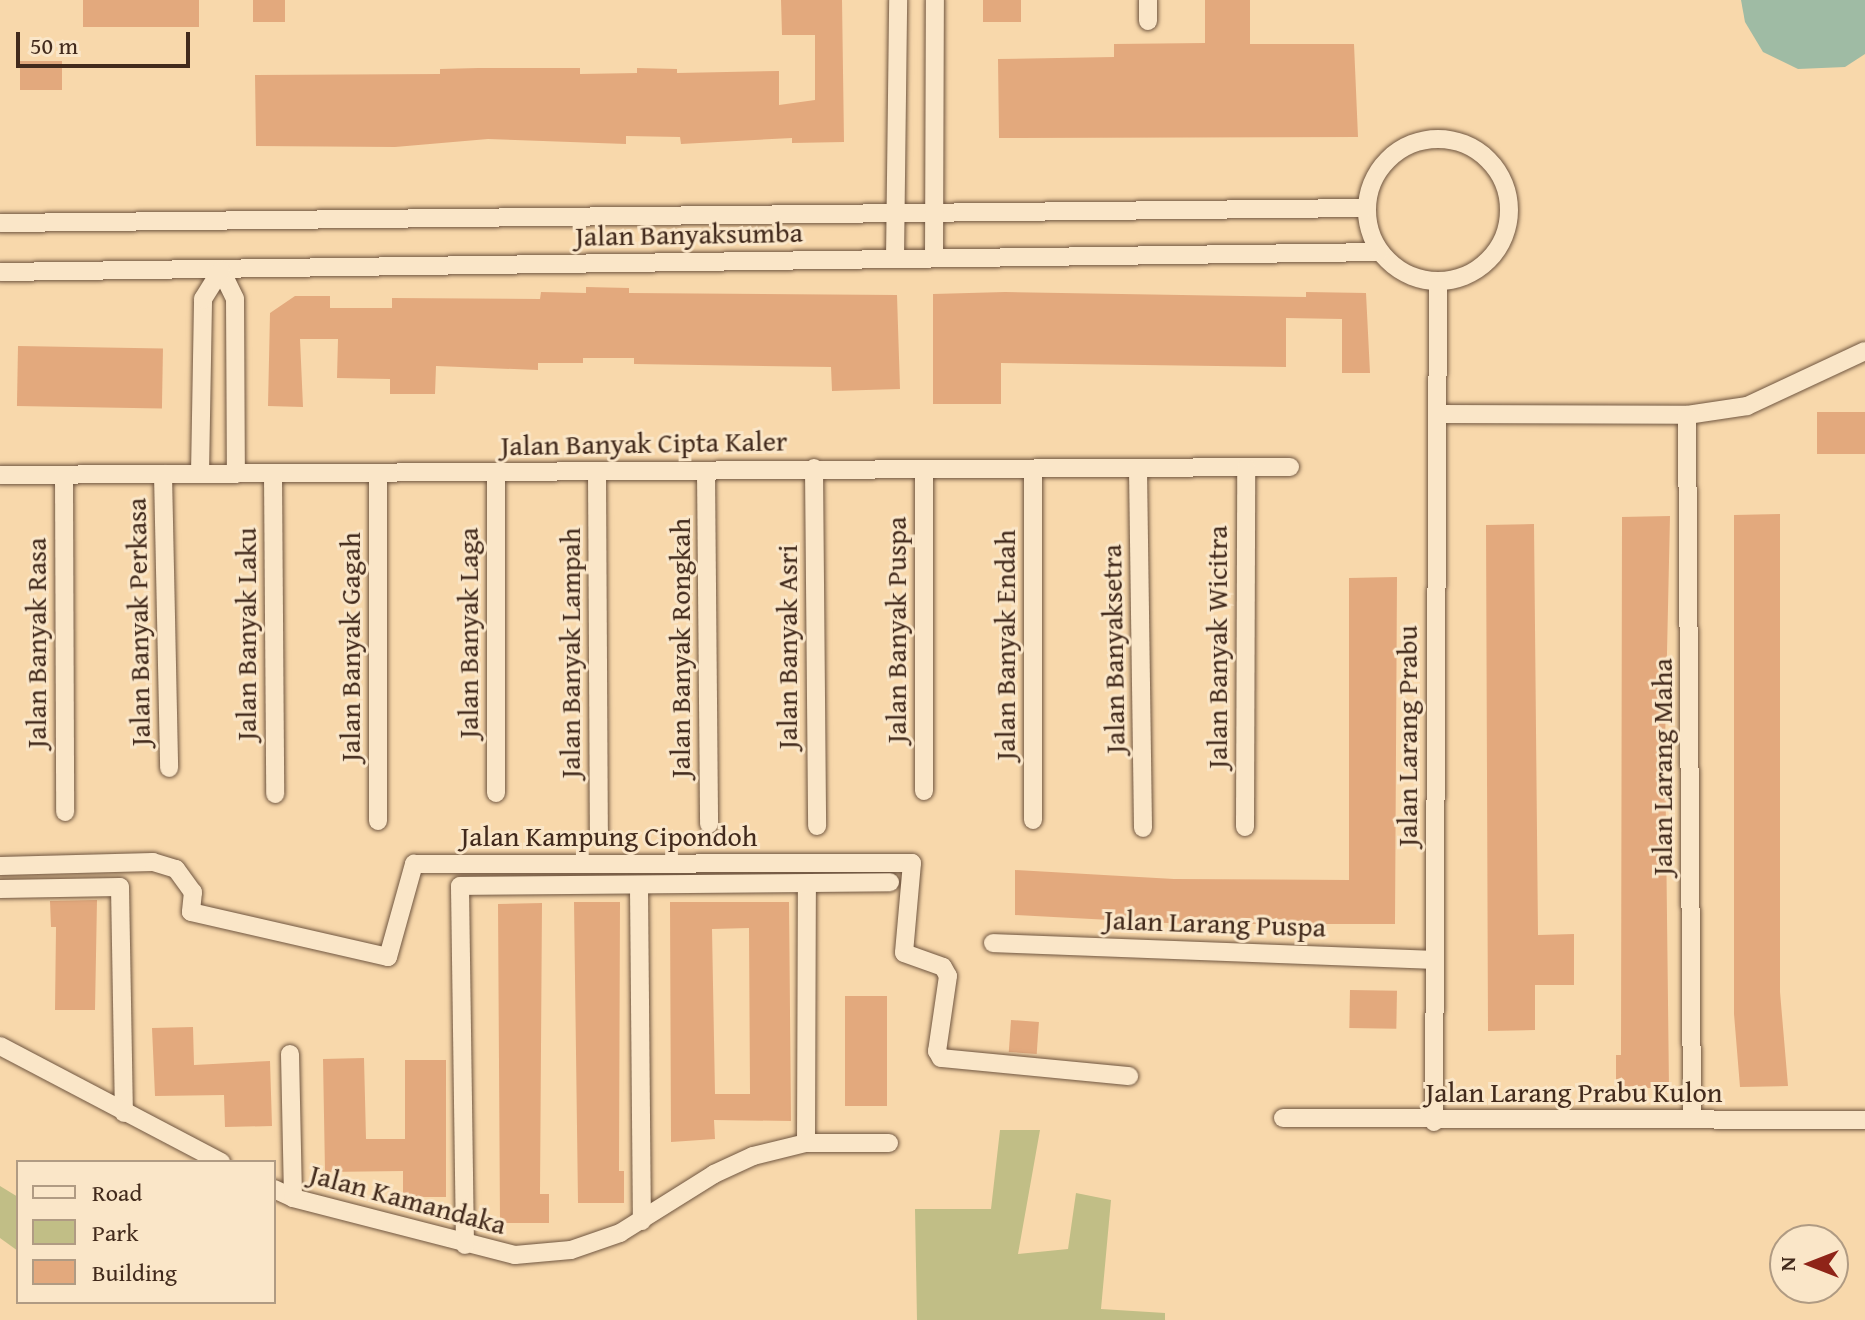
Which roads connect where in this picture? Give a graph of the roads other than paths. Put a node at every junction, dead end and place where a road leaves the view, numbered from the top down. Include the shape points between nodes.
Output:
1 (898, 0) edge
2 (935, 0) edge
3 (1148, 0) edge
4 (1148, 21) dead end
5 (1366, 208) junction
6 (934, 212) junction
7 (897, 213) junction
8 (0, 223) edge
9 (1379, 252) junction
10 (934, 258) junction
11 (895, 259) junction
12 (221, 270) junction
13 (0, 272) edge
14 (1438, 282) junction
15 (1865, 351) edge
16 (1438, 414) junction
17 (1687, 415) junction
18 (1290, 467) dead end
19 (814, 468) junction
20 (1246, 468) junction
21 (924, 469) junction
22 (1033, 469) junction
23 (1138, 469) junction
24 (706, 471) junction
25 (496, 472) junction
26 (597, 472) junction
27 (378, 473) junction
28 (163, 474) junction
29 (200, 474) junction
30 (236, 474) junction
31 (273, 474) junction
32 (0, 475) edge
33 (64, 475) junction
34 (169, 768) dead end
35 (924, 791) dead end
36 (496, 793) dead end
37 (275, 794) dead end
38 (65, 812) dead end
39 (1033, 820) dead end
40 (378, 821) dead end
41 (709, 824) dead end
42 (817, 826) dead end
43 (1245, 827) dead end
44 (1143, 828) dead end
45 (599, 834) dead end
46 (0, 866) edge
47 (890, 882) dead end
48 (807, 885) junction
49 (639, 887) junction
50 (0, 889) edge
51 (993, 943) dead end
52 (1434, 960) junction
53 (0, 1046) edge
54 (290, 1054) dead end
55 (1129, 1076) dead end
56 (124, 1113) junction
57 (1283, 1118) dead end
58 (1692, 1119) junction
59 (1865, 1120) edge
60 (1434, 1122) junction
61 (806, 1143) junction
62 (889, 1143) dead end
63 (217, 1160) edge
64 (276, 1190) edge
65 (293, 1198) junction
66 (642, 1221) junction
67 (465, 1245) junction

1 - 7 street
2 - 6 street
3 - 4 street
5 - 6 street, Jalan Banyaksumba
5 - 9 street
5 - 14 street via 1375,174 1398,149 1429,137 1462,141 1490,159 1507,188 1509,222 1496,253 1471,274
6 - 7 street, Jalan Banyaksumba
6 - 10 street
7 - 8 street, Jalan Banyaksumba
7 - 11 street
9 - 10 street, Jalan Banyaksumba
9 - 14 street via 1415,278
10 - 11 street, Jalan Banyaksumba
11 - 12 street, Jalan Banyaksumba
12 - 13 street, Jalan Banyaksumba
12 - 29 street via 203,299
12 - 30 street via 235,299
14 - 16 street, Jalan Larang Prabu
15 - 17 street via 1747,406
16 - 17 street
16 - 52 street, Jalan Larang Prabu
17 - 58 street, Jalan Larang Maha
18 - 20 street, Jalan Banyak Cipta Kaler
19 - 21 street, Jalan Banyak Cipta Kaler
19 - 24 street, Jalan Banyak Cipta Kaler
19 - 42 street, Jalan Banyak Asri
20 - 23 street, Jalan Banyak Cipta Kaler
20 - 43 street, Jalan Banyak Wicitra
21 - 22 street, Jalan Banyak Cipta Kaler
21 - 35 street, Jalan Banyak Puspa
22 - 23 street, Jalan Banyak Cipta Kaler
22 - 39 street, Jalan Banyak Endah
23 - 44 street, Jalan Banyaksetra
24 - 26 street, Jalan Banyak Cipta Kaler
24 - 41 street, Jalan Banyak Rongkah
25 - 26 street, Jalan Banyak Cipta Kaler
25 - 27 street, Jalan Banyak Cipta Kaler
25 - 36 street, Jalan Banyak Laga
26 - 45 street, Jalan Banyak Lampah
27 - 31 street, Jalan Banyak Cipta Kaler
27 - 40 street, Jalan Banyak Gagah
28 - 29 street, Jalan Banyak Cipta Kaler
28 - 33 street, Jalan Banyak Cipta Kaler
28 - 34 street, Jalan Banyak Perkasa
29 - 30 street, Jalan Banyak Cipta Kaler
30 - 31 street, Jalan Banyak Cipta Kaler
31 - 37 street, Jalan Banyak Laku
32 - 33 street, Jalan Banyak Cipta Kaler
33 - 38 street, Jalan Banyak Rasa
46 - 55 street, Jalan Kampung Cipondoh via 153,862 176,869 193,892 191,912 388,957 414,864 912,863 904,953 943,967 948,976 937,1051 941,1058
47 - 48 street
48 - 49 street
48 - 61 street
49 - 66 street
49 - 67 street via 460,886
50 - 56 street via 120,887
51 - 52 street, Jalan Larang Puspa
52 - 60 street, Jalan Larang Prabu
53 - 56 street
54 - 65 street
56 - 63 street
57 - 60 street, Jalan Larang Prabu Kulon
58 - 59 street, Jalan Larang Prabu Kulon
58 - 60 street, Jalan Larang Prabu Kulon
61 - 62 street, Jalan Kamandaka
61 - 66 street, Jalan Kamandaka via 753,1156 714,1174
64 - 65 street, Jalan Kamandaka
65 - 67 street, Jalan Kamandaka
66 - 67 street, Jalan Kamandaka via 571,1250 515,1255

